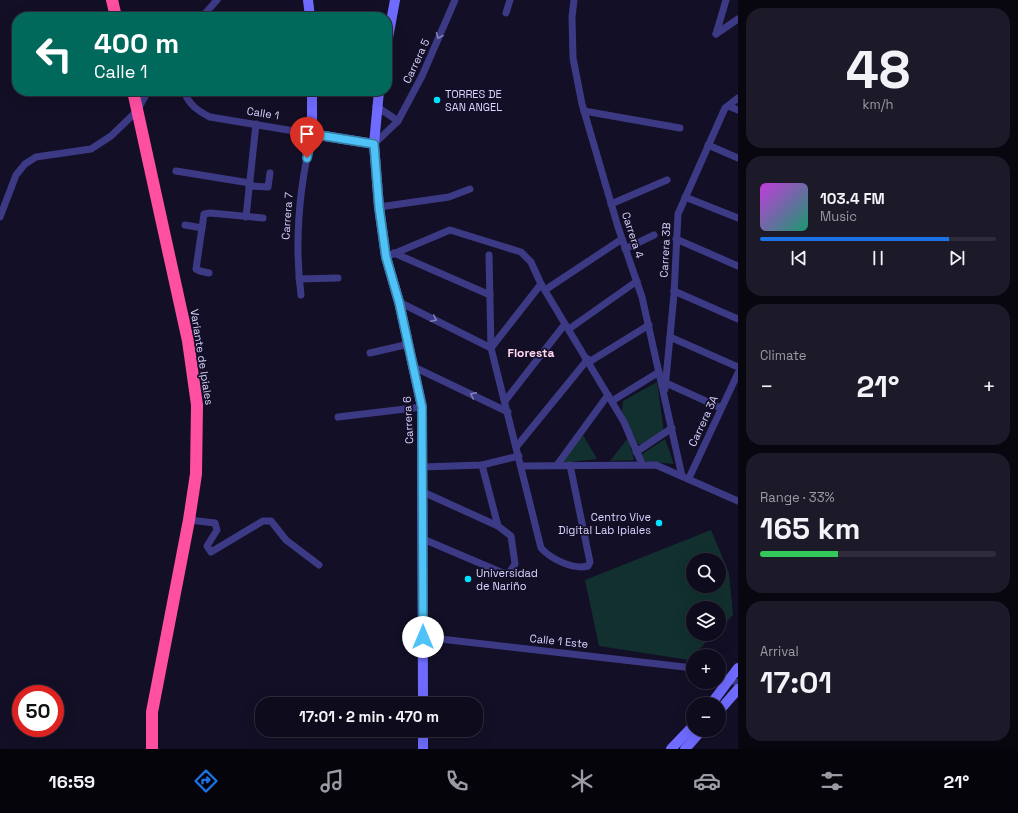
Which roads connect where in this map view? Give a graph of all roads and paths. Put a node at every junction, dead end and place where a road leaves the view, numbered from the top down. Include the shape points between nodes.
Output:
1 (112, 0) edge
2 (217, 0) edge
3 (308, 0) edge
4 (395, 0) edge
5 (455, 0) edge
6 (510, 0) edge
7 (574, 0) edge
8 (726, 0) edge
9 (115, 12) edge
10 (206, 12) edge
11 (309, 12) edge
12 (506, 13) dead end
13 (392, 16) edge
14 (738, 19) edge
15 (134, 96) edge
16 (145, 96) edge
17 (185, 96) edge
18 (312, 96) edge
19 (378, 96) edge
20 (738, 98) edge
21 (376, 106) junction
22 (728, 106) junction
23 (137, 110) junction
24 (738, 110) edge
25 (584, 111) junction
26 (398, 120) junction
27 (256, 124) junction
28 (680, 128) dead end
29 (312, 134) junction
30 (374, 144) junction
31 (708, 145) junction
32 (738, 158) edge
33 (176, 171) dead end
34 (270, 173) dead end
35 (667, 180) dead end
36 (249, 185) junction
37 (470, 189) dead end
38 (685, 197) junction
39 (611, 204) junction
40 (379, 207) junction
41 (0, 217) edge
42 (246, 217) junction
43 (263, 218) dead end
44 (738, 218) edge
45 (185, 225) dead end
46 (202, 228) junction
47 (654, 235) dead end
48 (622, 239) junction
49 (676, 239) junction
50 (625, 249) junction
51 (390, 255) junction
52 (489, 255) dead end
53 (738, 266) edge
54 (209, 273) dead end
55 (338, 278) dead end
56 (299, 279) junction
57 (637, 282) junction
58 (543, 287) junction
59 (674, 291) junction
60 (301, 295) dead end
61 (490, 295) junction
62 (399, 302) junction
63 (738, 319) edge
64 (649, 325) junction
65 (567, 326) junction
66 (670, 337) junction
67 (408, 344) junction
68 (492, 348) junction
69 (370, 353) dead end
70 (589, 361) junction
71 (414, 367) junction
72 (738, 367) edge
73 (659, 372) junction
74 (738, 373) edge
75 (666, 383) junction
76 (665, 395) junction
77 (610, 398) junction
78 (505, 401) junction
79 (422, 407) junction
80 (722, 408) junction
81 (508, 412) junction
82 (338, 417) dead end
83 (672, 428) junction
84 (516, 446) junction
85 (636, 452) junction
86 (519, 456) junction
87 (642, 464) junction
88 (482, 465) junction
89 (557, 465) junction
90 (570, 465) junction
91 (522, 466) junction
92 (423, 467) junction
93 (686, 477) junction
94 (423, 492) junction
95 (738, 501) edge
96 (189, 520) junction
97 (498, 526) junction
98 (423, 539) junction
99 (319, 566) dead end
100 (423, 637) junction
101 (686, 667) edge
102 (738, 668) edge
103 (734, 681) edge
104 (738, 689) edge
105 (423, 697) edge
106 (718, 697) edge
107 (726, 703) edge
108 (686, 733) edge
109 (423, 737) edge
110 (696, 737) edge
111 (152, 749) edge
112 (423, 749) edge
113 (671, 749) edge
114 (685, 749) edge

1 - 9 highway
2 - 10 street
3 - 11 main road
4 - 13 main road
5 -> 26 street, Carrera 5 via 422,76
6 - 12 street
7 - 25 street, Carrera 4 via 573,58
8 - 14 street via 716,34
15 - 23 highway, Variante de Ipiales
16 - 23 street
17 - 27 street, Calle 1 via 196,110 210,117
18 - 29 main road, Carrera 7
19 - 21 main road, Carrera 6
20 - 22 street, Carrera 3B
21 - 26 street
21 - 30 main road, Carrera 6
22 - 24 street
22 - 31 street, Carrera 3B
23 - 41 street via 111,136 91,150 36,157 25,164 16,175
23 - 96 highway, Variante de Ipiales via 187,333 197,405 196,474
25 - 28 street
25 - 39 street, Carrera 4
26 - 30 street, Carrera 5
27 - 29 street, Calle 1
27 - 36 street
29 - 30 main road, Calle 1
29 - 56 street, Carrera 7 via 299,206
30 - 40 main road, Carrera 6
31 - 32 street
31 - 38 street, Carrera 3B
33 - 36 street
34 - 36 street via 268,187
35 - 39 street
36 - 42 street
37 - 40 street via 449,197
38 - 44 street
38 - 49 street, Carrera 3B via 678,214
39 - 48 street, Carrera 4
40 - 51 main road, Carrera 6
42 - 43 street
42 - 46 street via 206,213
45 - 46 street
46 - 54 street via 196,268
47 - 50 street
48 - 50 street, Carrera 4
48 - 58 street
49 - 53 street
49 - 59 street, Carrera 3B
50 - 57 street, Carrera 4
51 - 58 street via 443,232 457,231 521,252 531,262
51 - 61 street
51 - 62 main road, Carrera 6
52 - 61 street
55 - 56 street
56 - 60 street, Carrera 7
57 - 64 street, Carrera 4
57 - 65 street
58 - 65 street
58 - 68 street
59 - 63 street
59 - 66 street, Carrera 3B
61 - 68 street
62 - 67 main road, Carrera 6
62 -> 68 street
64 - 70 street
64 - 73 street, Carrera 4
65 - 70 street
65 - 78 street
66 - 72 street
66 - 75 street, Carrera 3B
67 - 69 street
67 - 71 main road, Carrera 6
68 - 78 street
70 - 77 street
70 - 84 street
71 - 79 main road, Carrera 6
81 -> 71 street
73 - 76 street, Carrera 4
73 - 77 street
74 - 80 street, Carrera 3A
75 - 76 street, Carrera 3B
75 - 80 street
76 - 83 street, Carrera 4
77 - 85 street via 624,422
77 - 89 street
78 - 81 street
79 - 82 street
79 - 92 main road, Carrera 6
80 - 93 street, Carrera 3A
81 - 84 street
83 - 85 street
83 - 93 street, Carrera 4
84 - 86 street
85 - 87 street
86 - 88 street
86 - 91 street
87 - 90 street
87 - 93 street via 656,465
88 - 92 street
88 - 97 street
89 - 90 street
89 - 91 street
90 - 91 street via 590,562 588,566 581,568 546,554 541,548
92 - 94 main road, Carrera 6
93 - 95 street
94 - 97 street
94 - 98 main road, Carrera 6
96 - 99 street via 215,523 217,530 207,546 211,552 263,520 271,521 286,540
96 - 111 highway, Variante de Ipiales via 152,712
97 - 98 street via 511,536 515,564 509,573 503,573
98 - 100 main road, Carrera 6
100 - 101 street, Calle 1 Este
100 - 105 main road, Carrera 6
102 - 103 main road
103 - 106 main road
104 - 107 main road
108 - 113 main road
109 - 112 main road
110 - 114 main road

